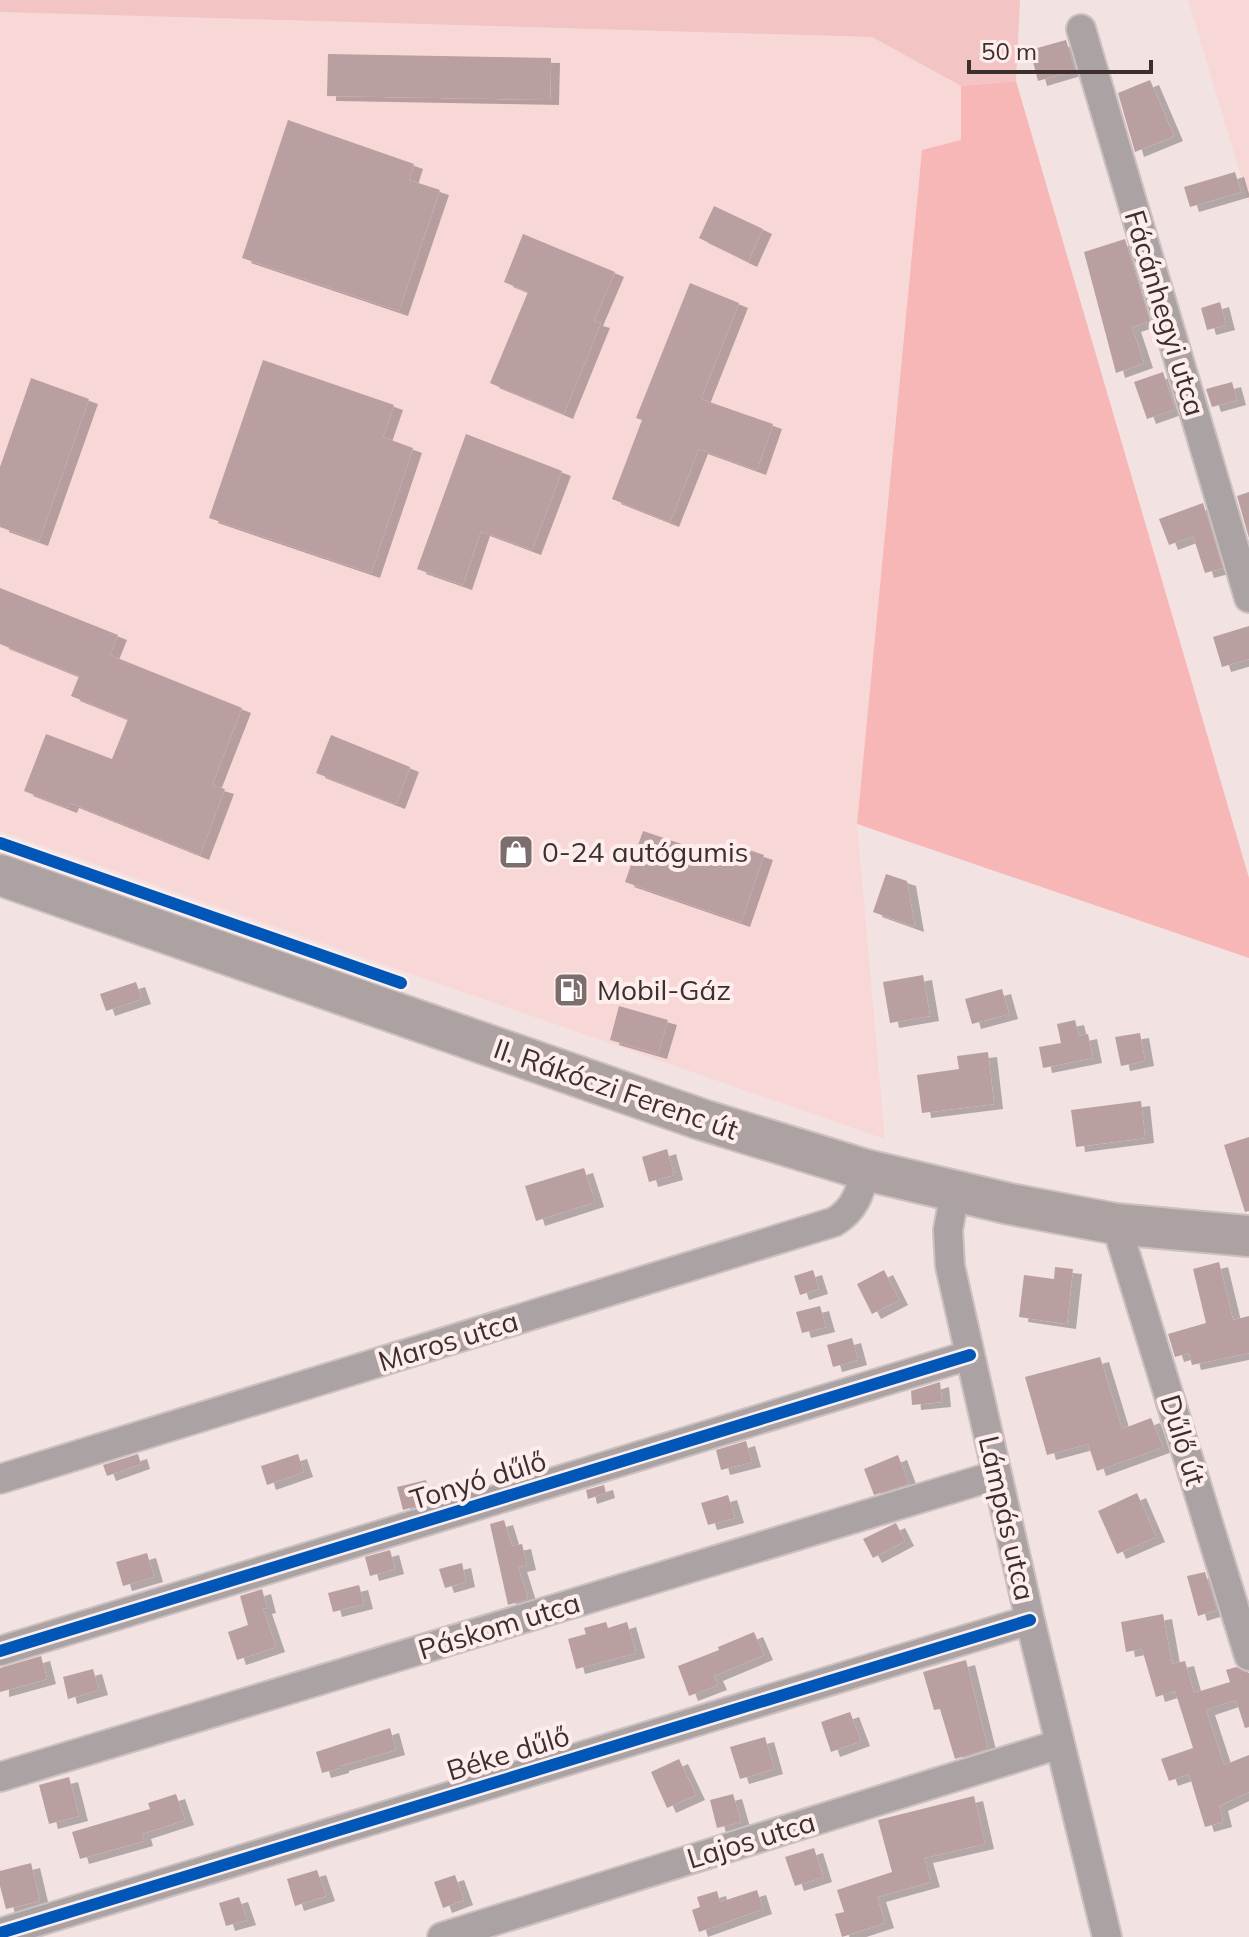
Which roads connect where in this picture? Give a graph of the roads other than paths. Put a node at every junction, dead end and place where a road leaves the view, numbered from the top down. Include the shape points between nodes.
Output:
1 (1081, 29) dead end
2 (1249, 598) edge
3 (0, 875) edge
4 (866, 1170) junction
5 (955, 1191) junction
6 (1116, 1224) junction
7 (1249, 1236) edge
8 (970, 1355) junction
9 (997, 1475) junction
10 (0, 1479) edge
11 (1030, 1620) junction
12 (0, 1651) edge
13 (1249, 1656) edge
14 (1060, 1744) junction
15 (0, 1777) edge
16 (0, 1933) edge
17 (442, 1937) edge
18 (1107, 1937) edge

1 - 2 street, Fácánhegyi utca
3 - 4 main road, II. Rákóczi Ferenc út via 703,1120
4 - 5 main road, II. Rákóczi Ferenc út
4 - 10 street, Maros utca via 853,1206 834,1222
5 - 6 main road, II. Rákóczi Ferenc út
5 - 8 street, Lámpás utca via 948,1246
6 - 7 main road, II. Rákóczi Ferenc út
6 - 13 street, Dűlő út
8 - 9 street, Lámpás utca
8 - 12 street, Tonyó dűlő
9 - 11 street, Lámpás utca
9 - 15 street, Páskom utca
11 - 14 street, Lámpás utca
11 - 16 street, Béke dűlő
14 - 17 street, Lajos utca
14 - 18 street, Lámpás utca

